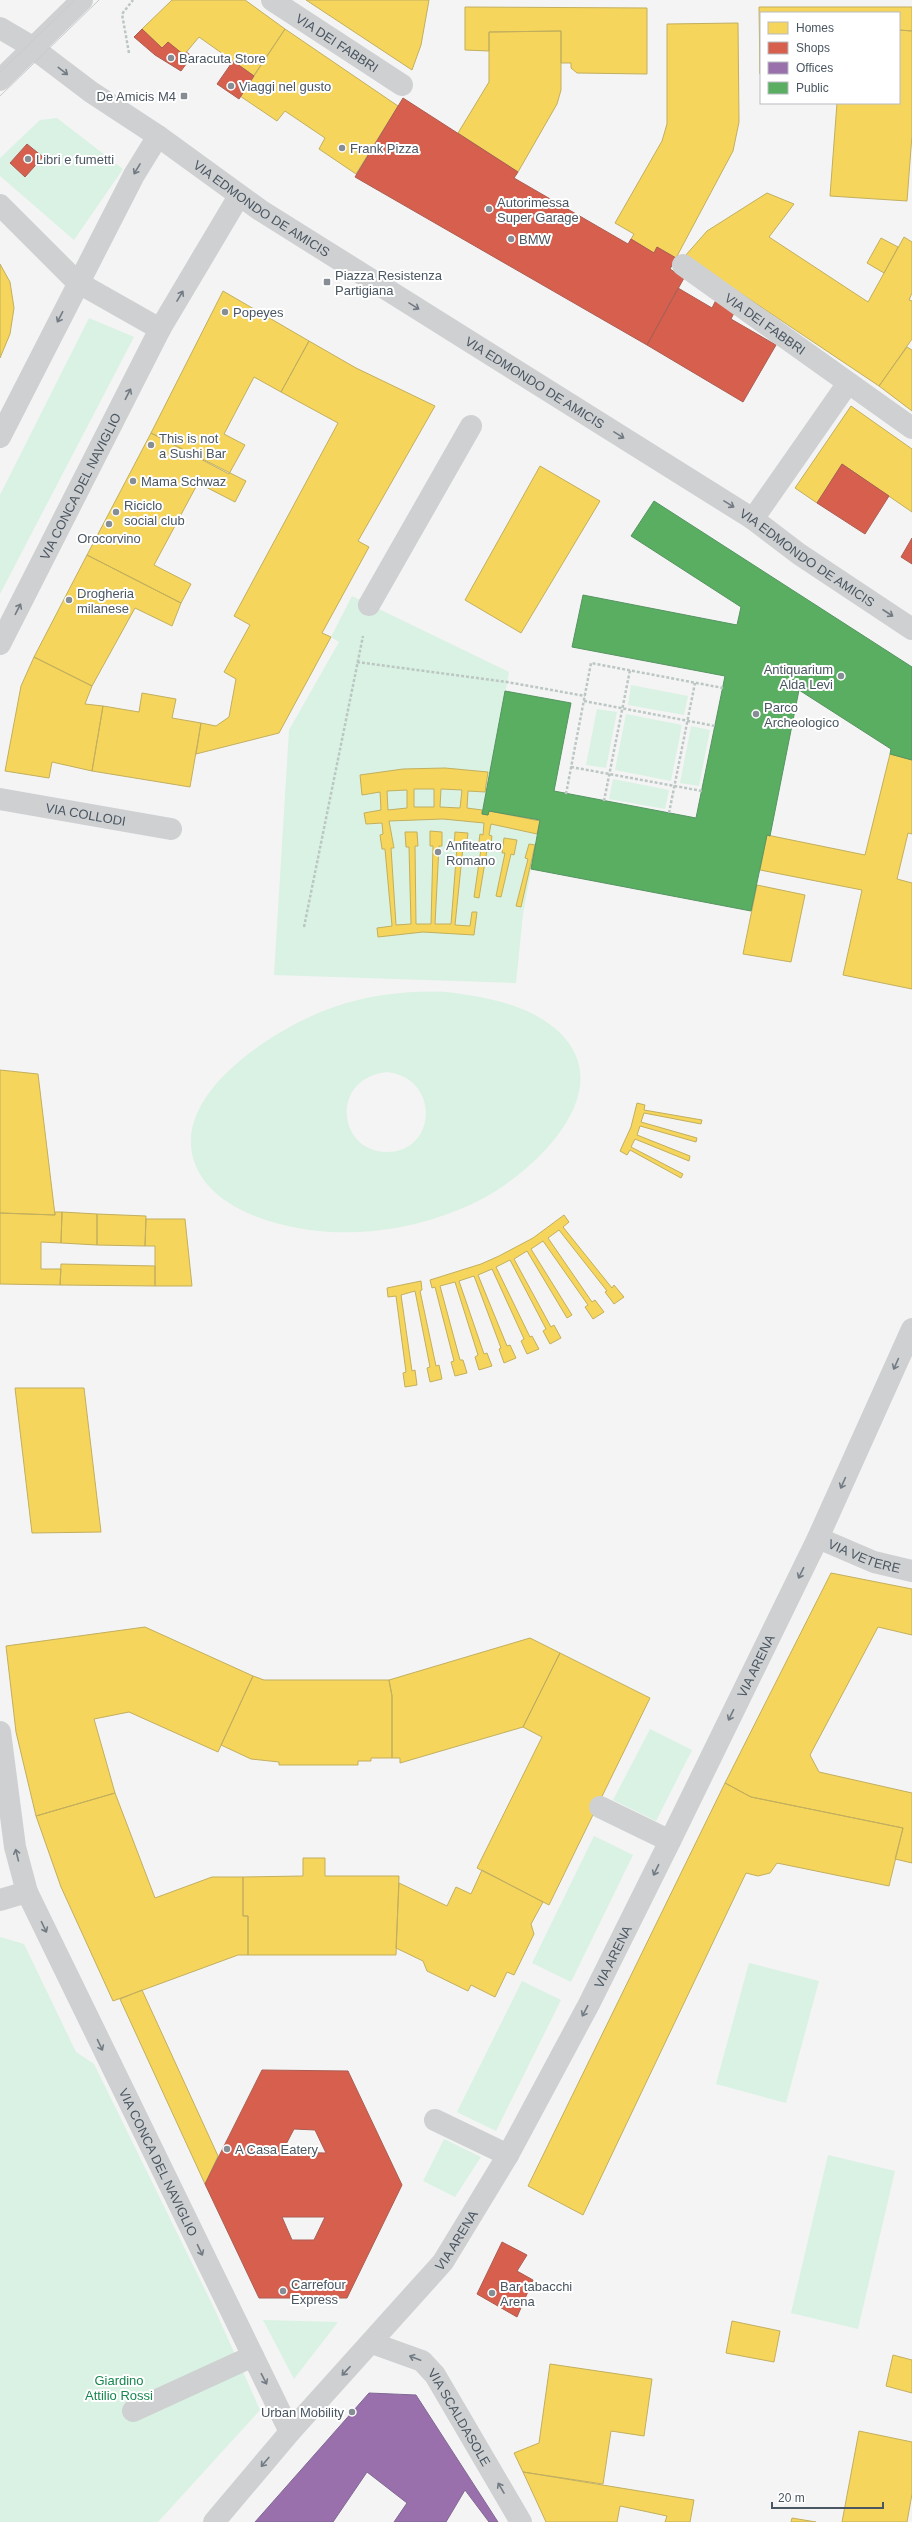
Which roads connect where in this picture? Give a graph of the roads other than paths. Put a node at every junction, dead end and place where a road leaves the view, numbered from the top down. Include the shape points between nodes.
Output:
1 (82, 0) edge
2 (272, 0) edge
3 (0, 28) edge
4 (32, 47) junction
5 (0, 80) edge
6 (402, 85) dead end
7 (158, 136) junction
8 (239, 196) junction
9 (0, 204) edge
10 (683, 265) dead end
11 (78, 282) junction
12 (160, 329) junction
13 (848, 383) junction
14 (471, 426) dead end
15 (912, 428) edge
16 (0, 437) edge
17 (753, 519) junction
18 (369, 605) road end
19 (912, 629) edge
20 (0, 644) edge
21 (0, 799) edge
22 (171, 829) dead end
23 (912, 1328) edge
24 (818, 1538) junction
25 (912, 1571) edge
26 (0, 1732) edge
27 (600, 1807) dead end
28 (670, 1841) junction
29 (27, 1892) junction
30 (0, 1900) edge
31 (435, 2120) dead end
32 (508, 2155) junction
33 (372, 2342) junction
34 (253, 2356) junction
35 (133, 2411) dead end
36 (290, 2432) junction
37 (214, 2522) edge
38 (521, 2522) edge

1 - 4 street
2 - 6 street, VIA DEI FABBRI
3 - 4 street, VIA EDMONDO DE AMICIS
4 - 5 street
4 -> 7 street, VIA EDMONDO DE AMICIS via 91,92
7 - 8 street, VIA EDMONDO DE AMICIS
7 -> 11 street via 134,175
12 -> 8 street, VIA CONCA DEL NAVIGLIO
8 -> 17 street, VIA EDMONDO DE AMICIS
9 - 11 street
10 - 13 street, VIA DEI FABBRI
11 - 12 street
11 -> 16 street
20 -> 12 street, VIA CONCA DEL NAVIGLIO
13 - 15 street, VIA DEI FABBRI
13 - 17 street
14 - 18 street
17 -> 19 street, VIA EDMONDO DE AMICIS via 799,554
21 - 22 street, VIA COLLODI
23 -> 24 street, VIA ARENA
24 - 25 street, VIA VETERE via 874,1562
24 -> 28 street, VIA ARENA
29 -> 26 street, VIA CONCA DEL NAVIGLIO via 15,1847
27 - 28 street
28 -> 32 street, VIA ARENA via 589,2004
29 - 30 street
29 -> 34 street, VIA CONCA DEL NAVIGLIO
31 - 32 street
32 - 33 street, VIA ARENA via 443,2262
33 -> 36 street, VIA ARENA
38 -> 33 street, VIA SCALDASOLE via 435,2375 422,2361
34 - 35 street
34 -> 36 street, VIA CONCA DEL NAVIGLIO
36 -> 37 street, VIA ARENA

